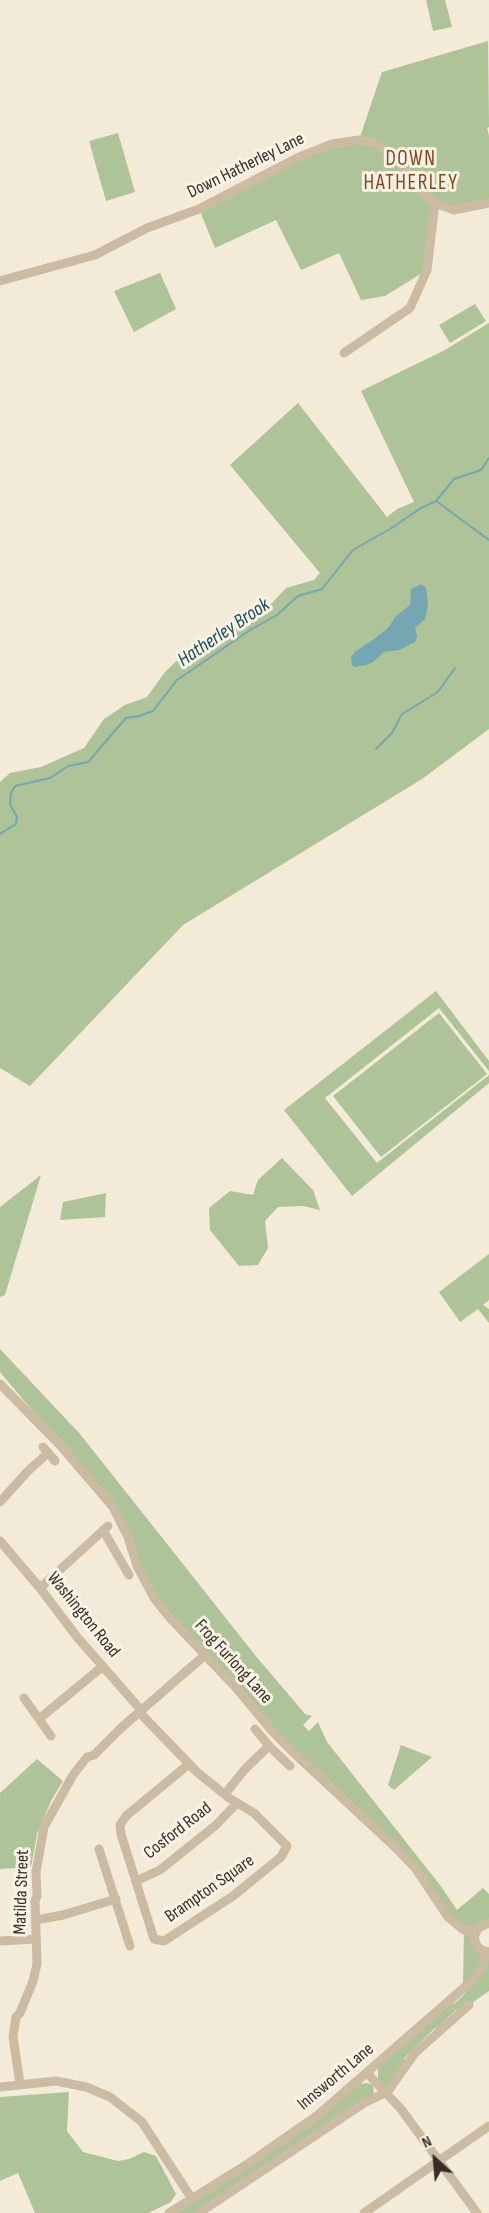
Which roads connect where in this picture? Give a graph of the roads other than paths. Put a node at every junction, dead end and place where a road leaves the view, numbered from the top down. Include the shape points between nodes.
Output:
1 (435, 203) junction
2 (489, 203) edge
3 (0, 281) edge
4 (344, 353) dead end
5 (0, 1384) edge
6 (49, 1454) dead end
7 (0, 1502) edge
8 (0, 1541) edge
9 (129, 1575) dead end
10 (40, 1588) junction
11 (205, 1655) junction
12 (103, 1666) junction
13 (24, 1698) dead end
14 (140, 1711) junction
15 (39, 1719) junction
16 (255, 1729) dead end
17 (51, 1736) dead end
18 (269, 1746) junction
19 (189, 1764) junction
20 (290, 1766) dead end
21 (225, 1794) junction
22 (237, 1803) junction
23 (99, 1849) dead end
24 (136, 1881) junction
25 (117, 1899) junction
26 (36, 1920) junction
27 (489, 1923) edge
28 (476, 1930) junction
29 (36, 1939) junction
30 (0, 1941) edge
31 (130, 1946) dead end
32 (487, 1952) edge
33 (469, 2005) dead end
34 (367, 2073) junction
35 (20, 2084) junction
36 (0, 2086) edge
37 (385, 2093) junction
38 (489, 2126) edge
39 (439, 2160) junction
40 (188, 2202) junction
41 (169, 2213) edge
42 (191, 2213) edge
43 (200, 2213) edge
44 (364, 2213) edge
45 (477, 2213) edge

1 - 2 street via 454,210
1 - 3 street, Down Hatherley Lane via 392,152 374,142 359,140 332,144 95,255
1 - 4 street via 427,270 410,308
5 - 11 street, Frog Furlong Lane via 61,1446 112,1507 154,1598
6 - 7 street
8 - 10 street, Washington Road
9 - 10 street via 105,1528
10 - 12 street, Washington Road
11 - 14 street, Matilda Street
11 - 28 street, Frog Furlong Lane via 297,1756 416,1869 448,1917 464,1930
12 - 14 street, Washington Road
12 - 15 street
13 - 15 street
14 - 19 street, Brampton Square
14 - 26 street, Matilda Street via 87,1757 49,1817 38,1852
15 - 17 street
16 - 18 street
18 - 20 street
18 - 21 street
19 - 21 street, Brampton Square
19 - 24 street, Brampton Square via 120,1825
21 - 22 street, Brampton Square
22 - 24 street, Cosford Road via 160,1870
22 - 24 street, Brampton Square via 254,1813 287,1849 233,1896 164,1941 154,1939
23 - 25 street
25 - 26 street
25 - 31 street
26 - 29 street, Matilda Street
27 - 28 street
28 - 32 street via 475,1942
29 - 30 street
29 - 35 street, Matilda Street via 35,1974 16,2017 14,2037
32 - 34 street, Innsworth Lane via 474,1978
33 - 37 street, Innsworth Lane via 415,2053
34 - 37 street
34 - 40 street, Innsworth Lane via 318,2115
35 - 36 street
35 - 40 street via 75,2084 99,2091 124,2106 149,2130
37 - 39 street
37 - 43 street, Innsworth Lane via 364,2103
38 - 39 street
39 - 44 street
39 - 45 street
40 - 41 street, Innsworth Lane
40 - 42 street

